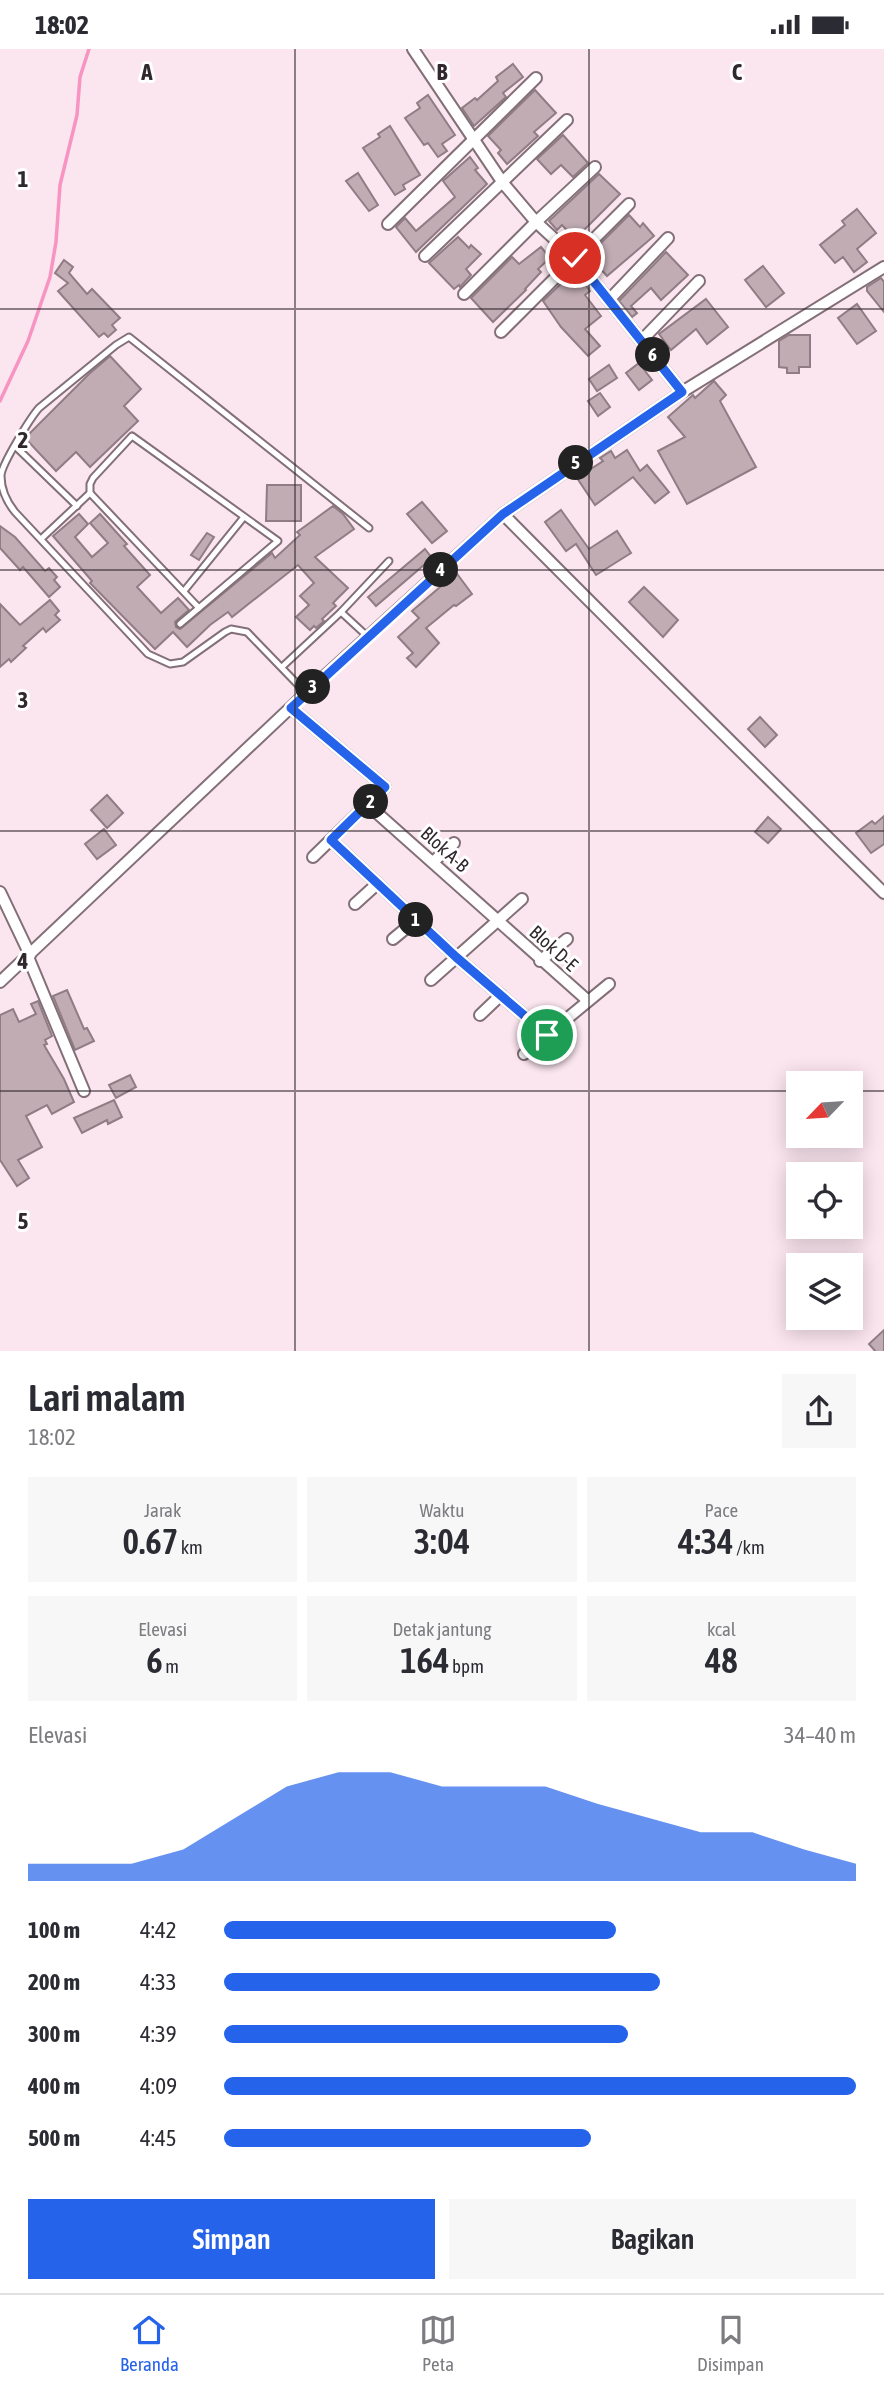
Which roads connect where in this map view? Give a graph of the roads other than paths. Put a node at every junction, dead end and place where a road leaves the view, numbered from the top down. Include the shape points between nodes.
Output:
1 (413, 49) edge
2 (536, 78) dead end
3 (567, 120) dead end
4 (473, 139) junction
5 (595, 167) dead end
6 (503, 183) junction
7 (629, 204) dead end
8 (536, 222) junction
9 (388, 224) dead end
10 (668, 238) dead end
11 (425, 256) dead end
12 (575, 258) junction
13 (884, 267) edge
14 (699, 281) dead end
15 (464, 294) dead end
16 (609, 300) junction
17 (501, 332) dead end
18 (642, 340) junction
19 (682, 392) junction
20 (15, 446) junction
21 (90, 493) junction
22 (77, 506) junction
23 (503, 514) junction
24 (244, 517) junction
25 (369, 528) dead end
26 (41, 539) junction
27 (389, 561) dead end
28 (184, 591) junction
29 (199, 608) junction
30 (341, 612) junction
31 (180, 624) dead end
32 (367, 636) junction
33 (282, 667) junction
34 (306, 693) junction
35 (291, 708) junction
36 (368, 805) junction
37 (331, 840) junction
38 (454, 843) dead end
39 (313, 857) dead end
40 (433, 862) junction
41 (377, 884) junction
42 (0, 892) edge
43 (884, 893) edge
44 (522, 899) dead end
45 (355, 904) dead end
46 (416, 920) junction
47 (498, 920) junction
48 (393, 939) dead end
49 (567, 939) dead end
50 (29, 956) junction
51 (456, 957) junction
52 (540, 961) junction
53 (431, 980) dead end
54 (0, 982) edge
55 (609, 984) dead end
56 (501, 995) junction
57 (587, 1000) junction
58 (480, 1015) dead end
59 (547, 1035) junction
60 (524, 1054) dead end
61 (84, 1091) dead end

1 - 4 street
2 - 4 street
3 - 6 street
4 - 6 street
4 - 9 street
5 - 8 street
6 - 8 street
6 - 11 street
7 - 12 street
8 - 12 street
8 - 15 street
10 - 16 street
12 - 16 street
12 - 17 street
13 - 19 street
14 - 18 street
16 - 18 street
18 - 19 street
19 - 23 street
20 - 22 lane
20 - 25 lane via 39,408 129,337
20 - 26 lane via 0,474 4,494
21 - 22 lane
21 - 24 lane via 93,478 132,436
21 - 28 lane
22 - 26 lane
23 - 32 street
23 - 43 street
24 - 28 lane
24 - 29 lane via 278,541
26 - 33 lane via 148,654 170,664 183,662 225,632 238,629 247,632
27 - 30 lane
28 - 29 lane
29 - 31 lane
30 - 32 lane
30 - 33 lane
32 - 34 street
33 - 34 lane
34 - 35 street
35 - 36 street via 385,787
35 - 50 street
36 - 37 street
36 - 40 street, Blok A-B
37 - 39 street
37 - 41 street
38 - 40 street
40 - 47 street, Blok A-B
41 - 45 street
41 - 46 street
42 - 50 street
44 - 47 street
46 - 48 street
46 - 51 street
47 - 51 street
47 - 52 street, Blok D-E
49 - 52 street
50 - 54 street
50 - 61 street
51 - 53 street
51 - 56 street
52 - 57 street, Blok D-E
55 - 57 street
56 - 58 street
56 - 59 street
57 - 59 street
59 - 60 street

